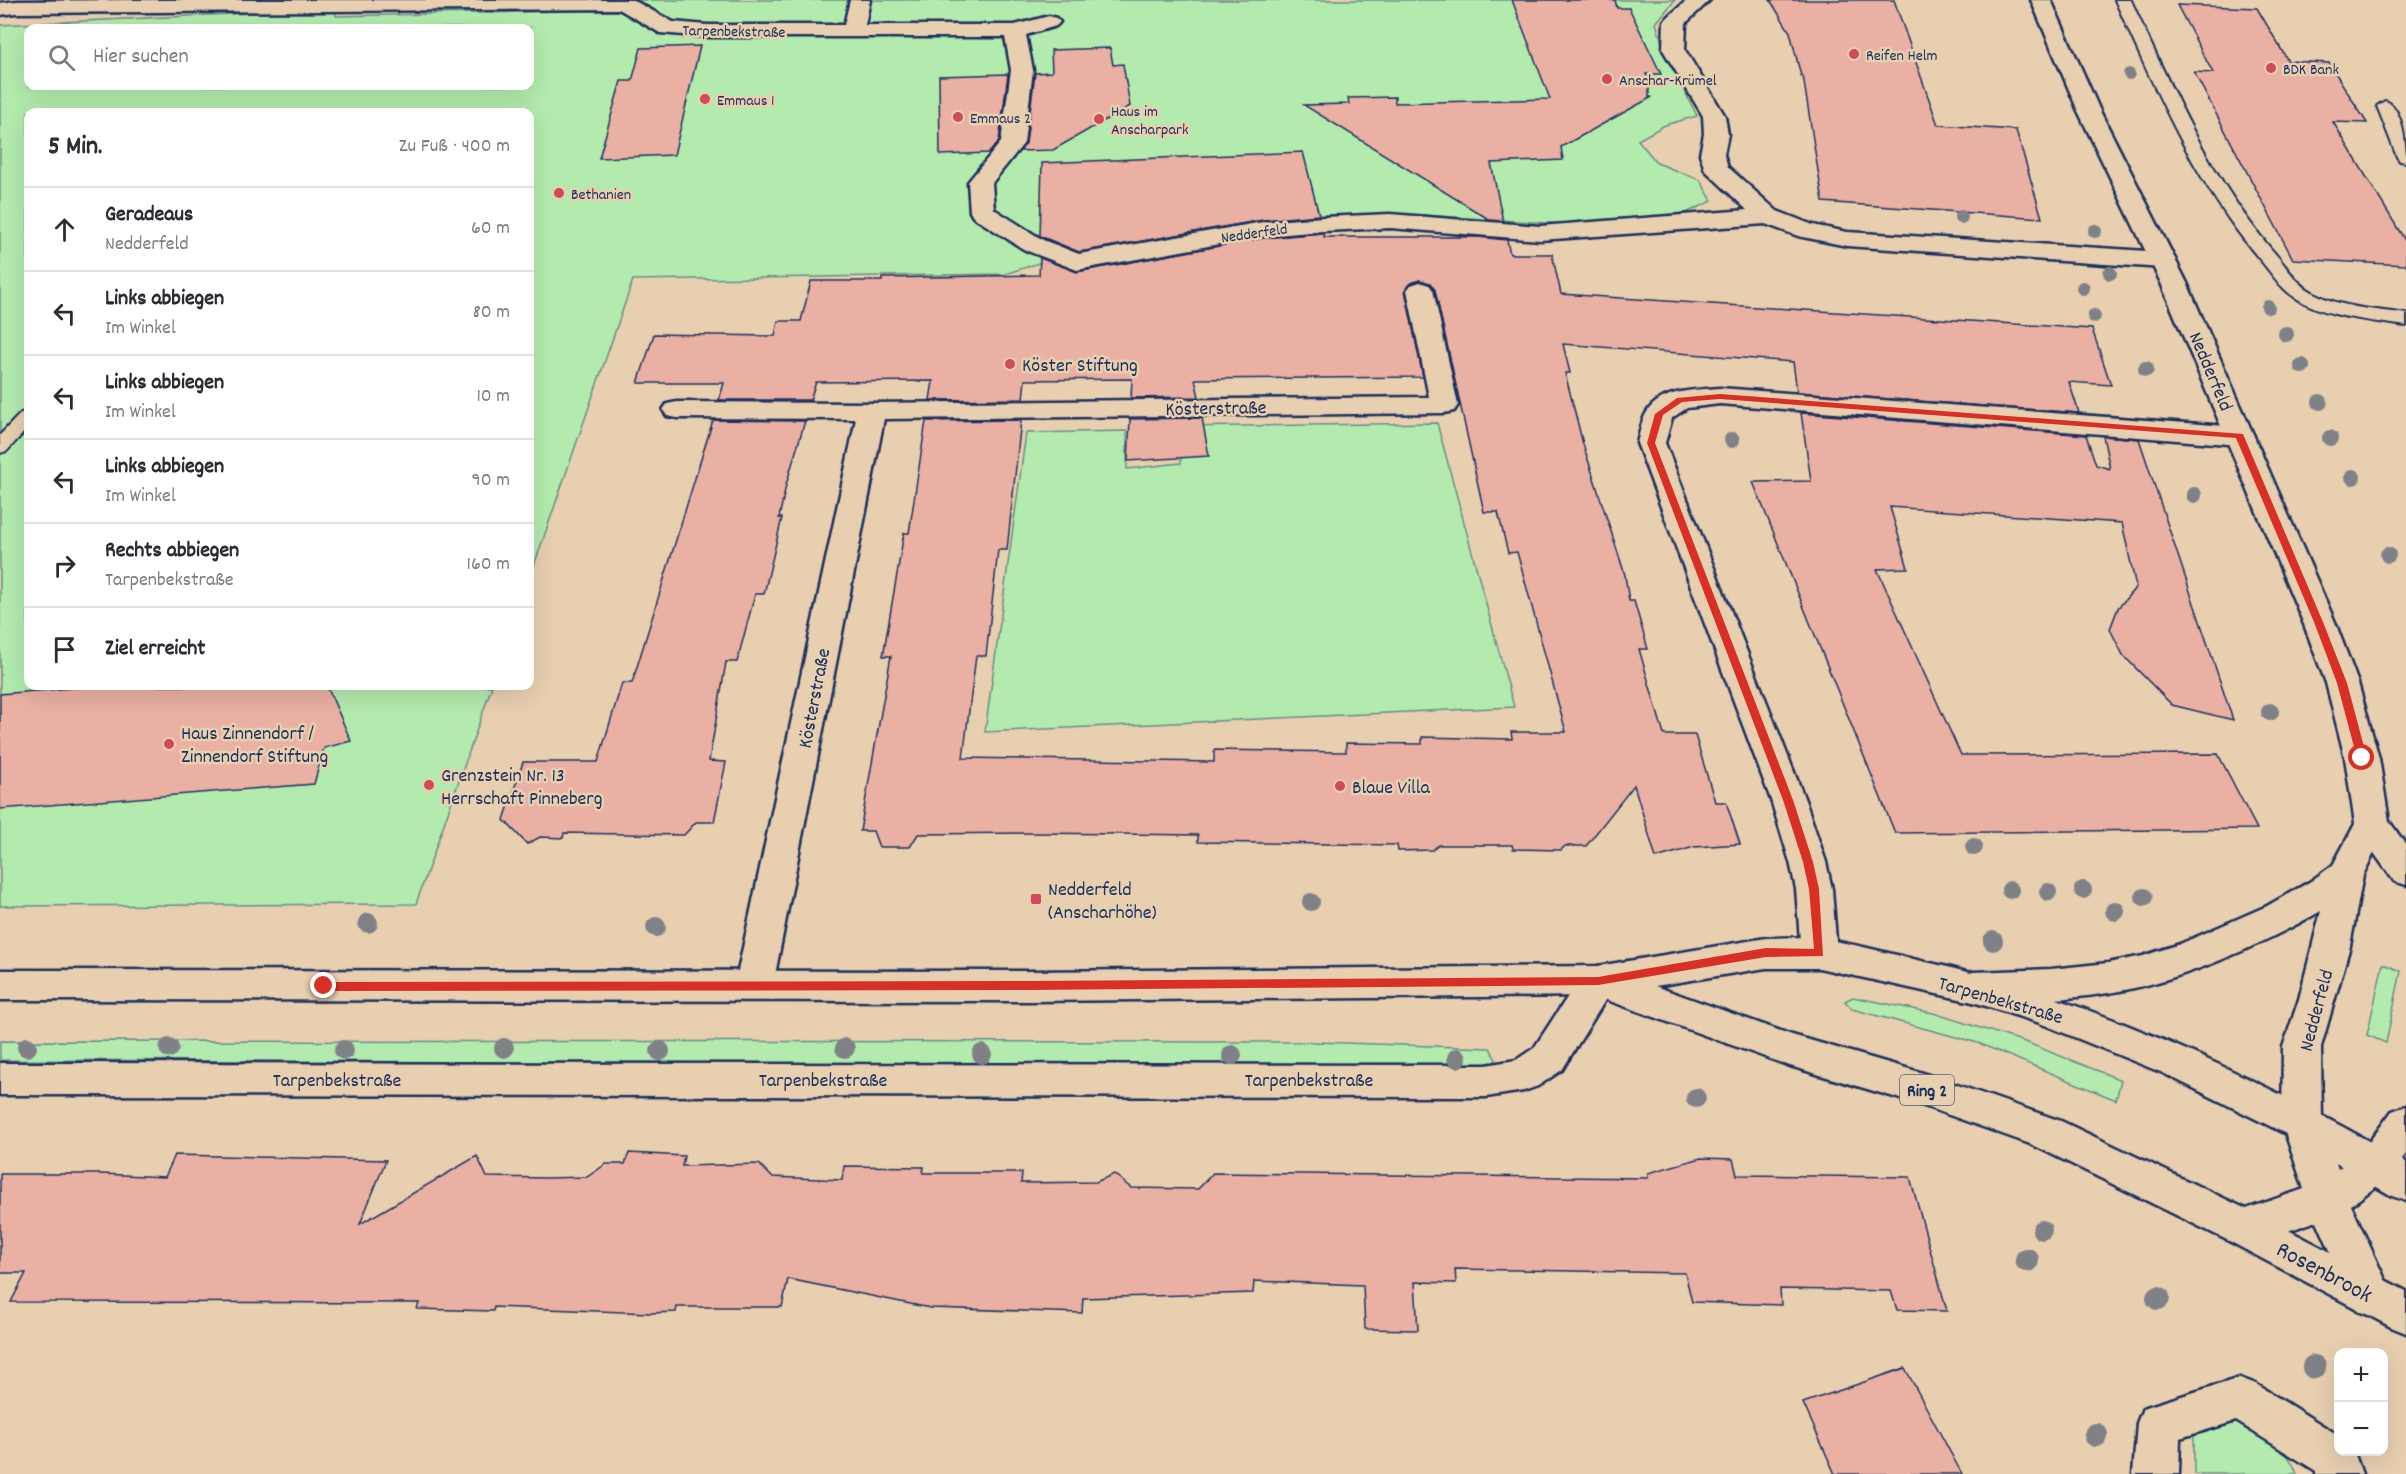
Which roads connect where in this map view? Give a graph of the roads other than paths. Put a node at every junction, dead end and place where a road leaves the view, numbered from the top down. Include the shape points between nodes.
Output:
1 (860, 0) edge
2 (1700, 0) edge
3 (2041, 0) edge
4 (2123, 0) edge
5 (11, 5) edge
6 (1049, 22) dead end
7 (853, 30) junction
8 (1014, 31) junction
9 (2385, 106) dead end
10 (2406, 157) edge
11 (1768, 216) junction
12 (2163, 260) junction
13 (1420, 290) dead end
14 (2406, 320) edge
15 (677, 410) dead end
16 (872, 411) junction
17 (24, 421) edge
18 (2240, 436) junction
19 (0, 447) edge
20 (2372, 824) junction
21 (2406, 871) edge
22 (2345, 874) junction
23 (1819, 953) junction
24 (1598, 981) junction
25 (0, 985) edge
26 (754, 985) junction
27 (1973, 987) junction
28 (0, 1079) edge
29 (2406, 1123) edge
30 (2302, 1124) junction
31 (2391, 1174) edge
32 (2328, 1199) junction
33 (2244, 1228) junction
34 (2389, 1305) edge
35 (2156, 1474) edge
36 (2339, 1474) edge

1 - 7 street
2 - 11 street, Nedderfeld via 1675,21 1674,50 1714,116 1712,154 1718,170
3 - 12 street, Nedderfeld
4 - 14 lane via 2159,80 2220,193 2259,249 2302,295 2332,308
5 - 7 street, Tarpenbekstraße via 623,3 668,28
6 - 8 street
7 - 8 street, Tarpenbekstraße
8 - 11 street, Nedderfeld via 1022,70 1012,143 980,182 982,212 1034,245 1077,262 1263,229 1323,224 1390,221 1540,233
9 - 10 lane
11 - 12 street, Nedderfeld via 1807,231 1847,239
12 - 18 street, Nedderfeld
13 - 16 street, Kösterstraße via 1444,405
15 - 16 street, Kösterstraße
16 - 26 street, Kösterstraße
17 - 19 lane
18 - 20 street, Nedderfeld via 2342,683 2362,758
18 - 23 street via 1720,396 1680,400 1659,414 1651,443 1788,800 1814,889
20 - 21 street, Nedderfeld
20 - 22 street, Nedderfeld
22 - 27 street via 2305,904 2221,943 2129,974 2038,986
22 - 30 street, Nedderfeld via 2318,999 2302,1047
23 - 24 street, Tarpenbekstraße / Ring 2 via 1766,953
23 - 27 street, Tarpenbekstraße / Ring 2
24 - 26 street, Tarpenbekstraße / Ring 2
24 - 28 street, Tarpenbekstraße via 1548,1059 1524,1075 1486,1081
24 - 33 street, Tarpenbekstraße / Ring 2 via 1790,1050 1923,1089 2047,1133
25 - 26 street, Tarpenbekstraße / Ring 2
27 - 30 street, Tarpenbekstraße / Ring 2 via 2120,1038
29 - 31 street
30 - 31 street, Tarpenbekstraße / Ring 2
30 - 32 street, Nedderfeld
31 - 32 street
32 - 33 street
32 - 34 street, Nedderfeld
33 - 34 street, Rosenbrook / Ring 2
35 - 36 street via 2159,1423 2240,1399 2334,1457

